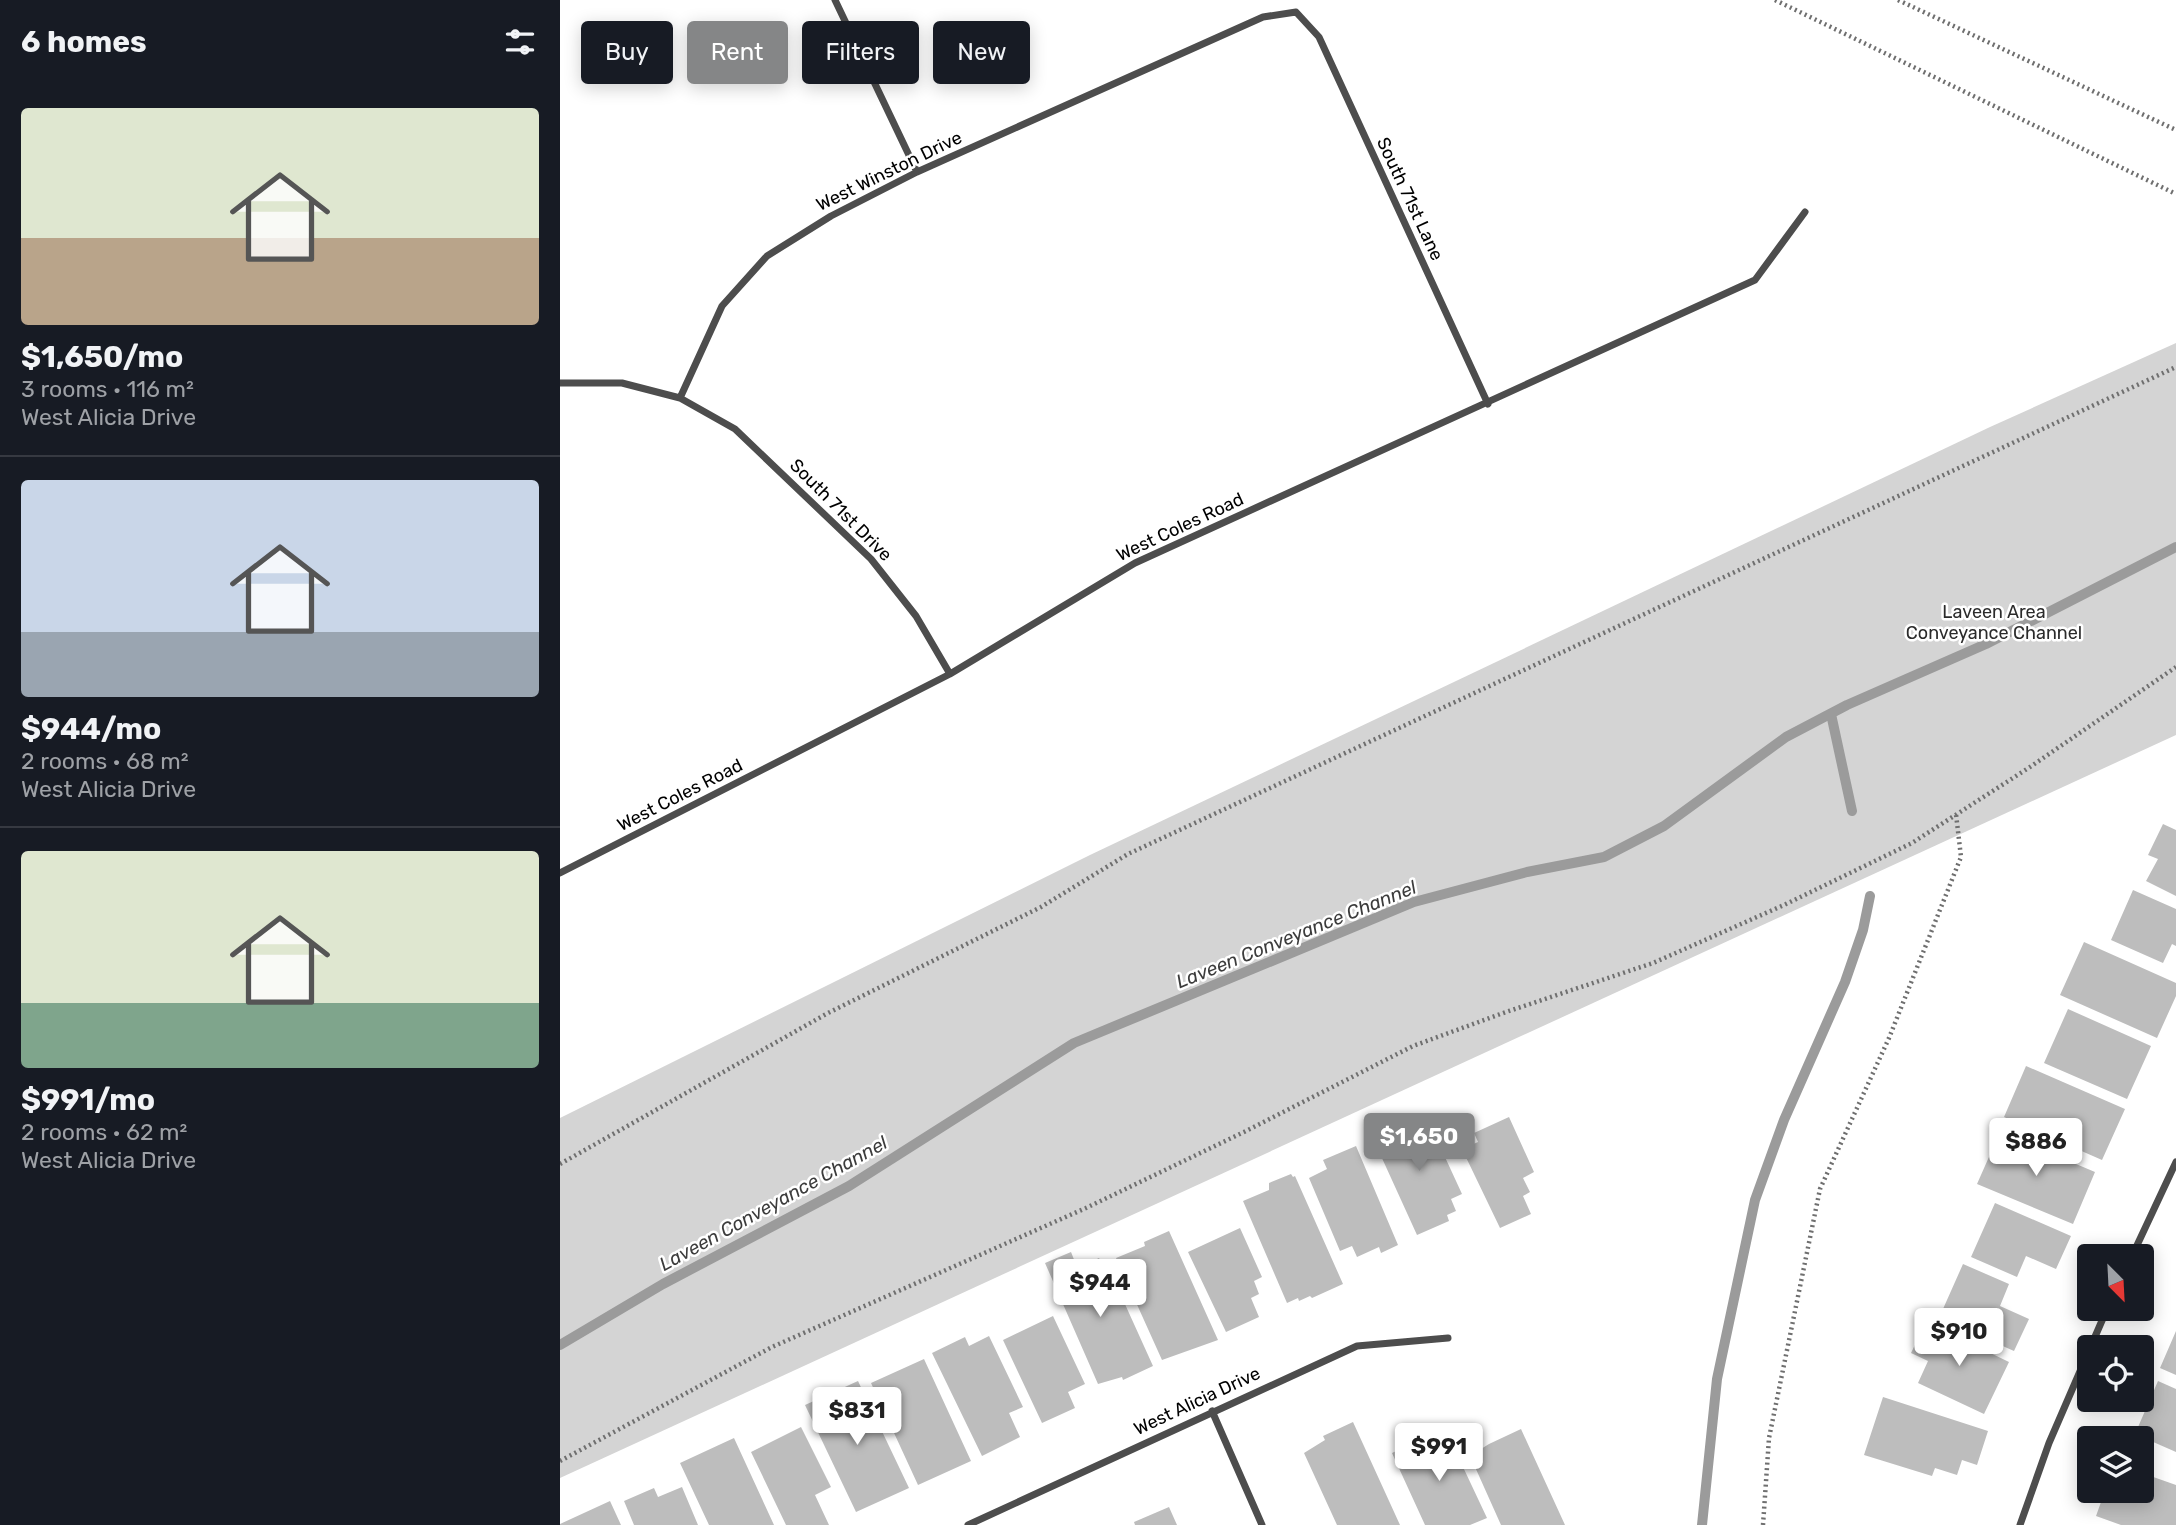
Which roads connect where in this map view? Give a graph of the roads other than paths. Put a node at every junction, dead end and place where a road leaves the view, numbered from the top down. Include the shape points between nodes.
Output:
1 (835, 0) edge
2 (1296, 12) joint
3 (917, 173) junction
4 (1805, 212) dead end
5 (560, 383) edge
6 (680, 398) junction
7 (1488, 404) junction
8 (950, 674) junction
9 (560, 873) edge
10 (2176, 1162) edge
11 (2138, 1244) edge
12 (2102, 1321) edge
13 (1448, 1338) dead end
14 (1212, 1411) junction
15 (968, 1525) edge
16 (1262, 1525) edge
17 (2020, 1525) edge

1 - 3 street
2 - 3 street, West Winston Drive via 1263,17
2 - 7 street, South 71st Lane via 1319,37
3 - 6 street, West Winston Drive via 831,216 767,256 722,306
4 - 7 street, West Coles Road via 1755,280
5 - 6 street via 622,383
6 - 8 street, South 71st Drive via 736,429 871,559 916,616
7 - 8 street, West Coles Road via 1135,563
8 - 9 street, West Coles Road
10 - 11 street
12 - 17 street via 2049,1443
13 - 14 street, West Alicia Drive via 1357,1346
14 - 15 street, West Alicia Drive
14 - 16 street

